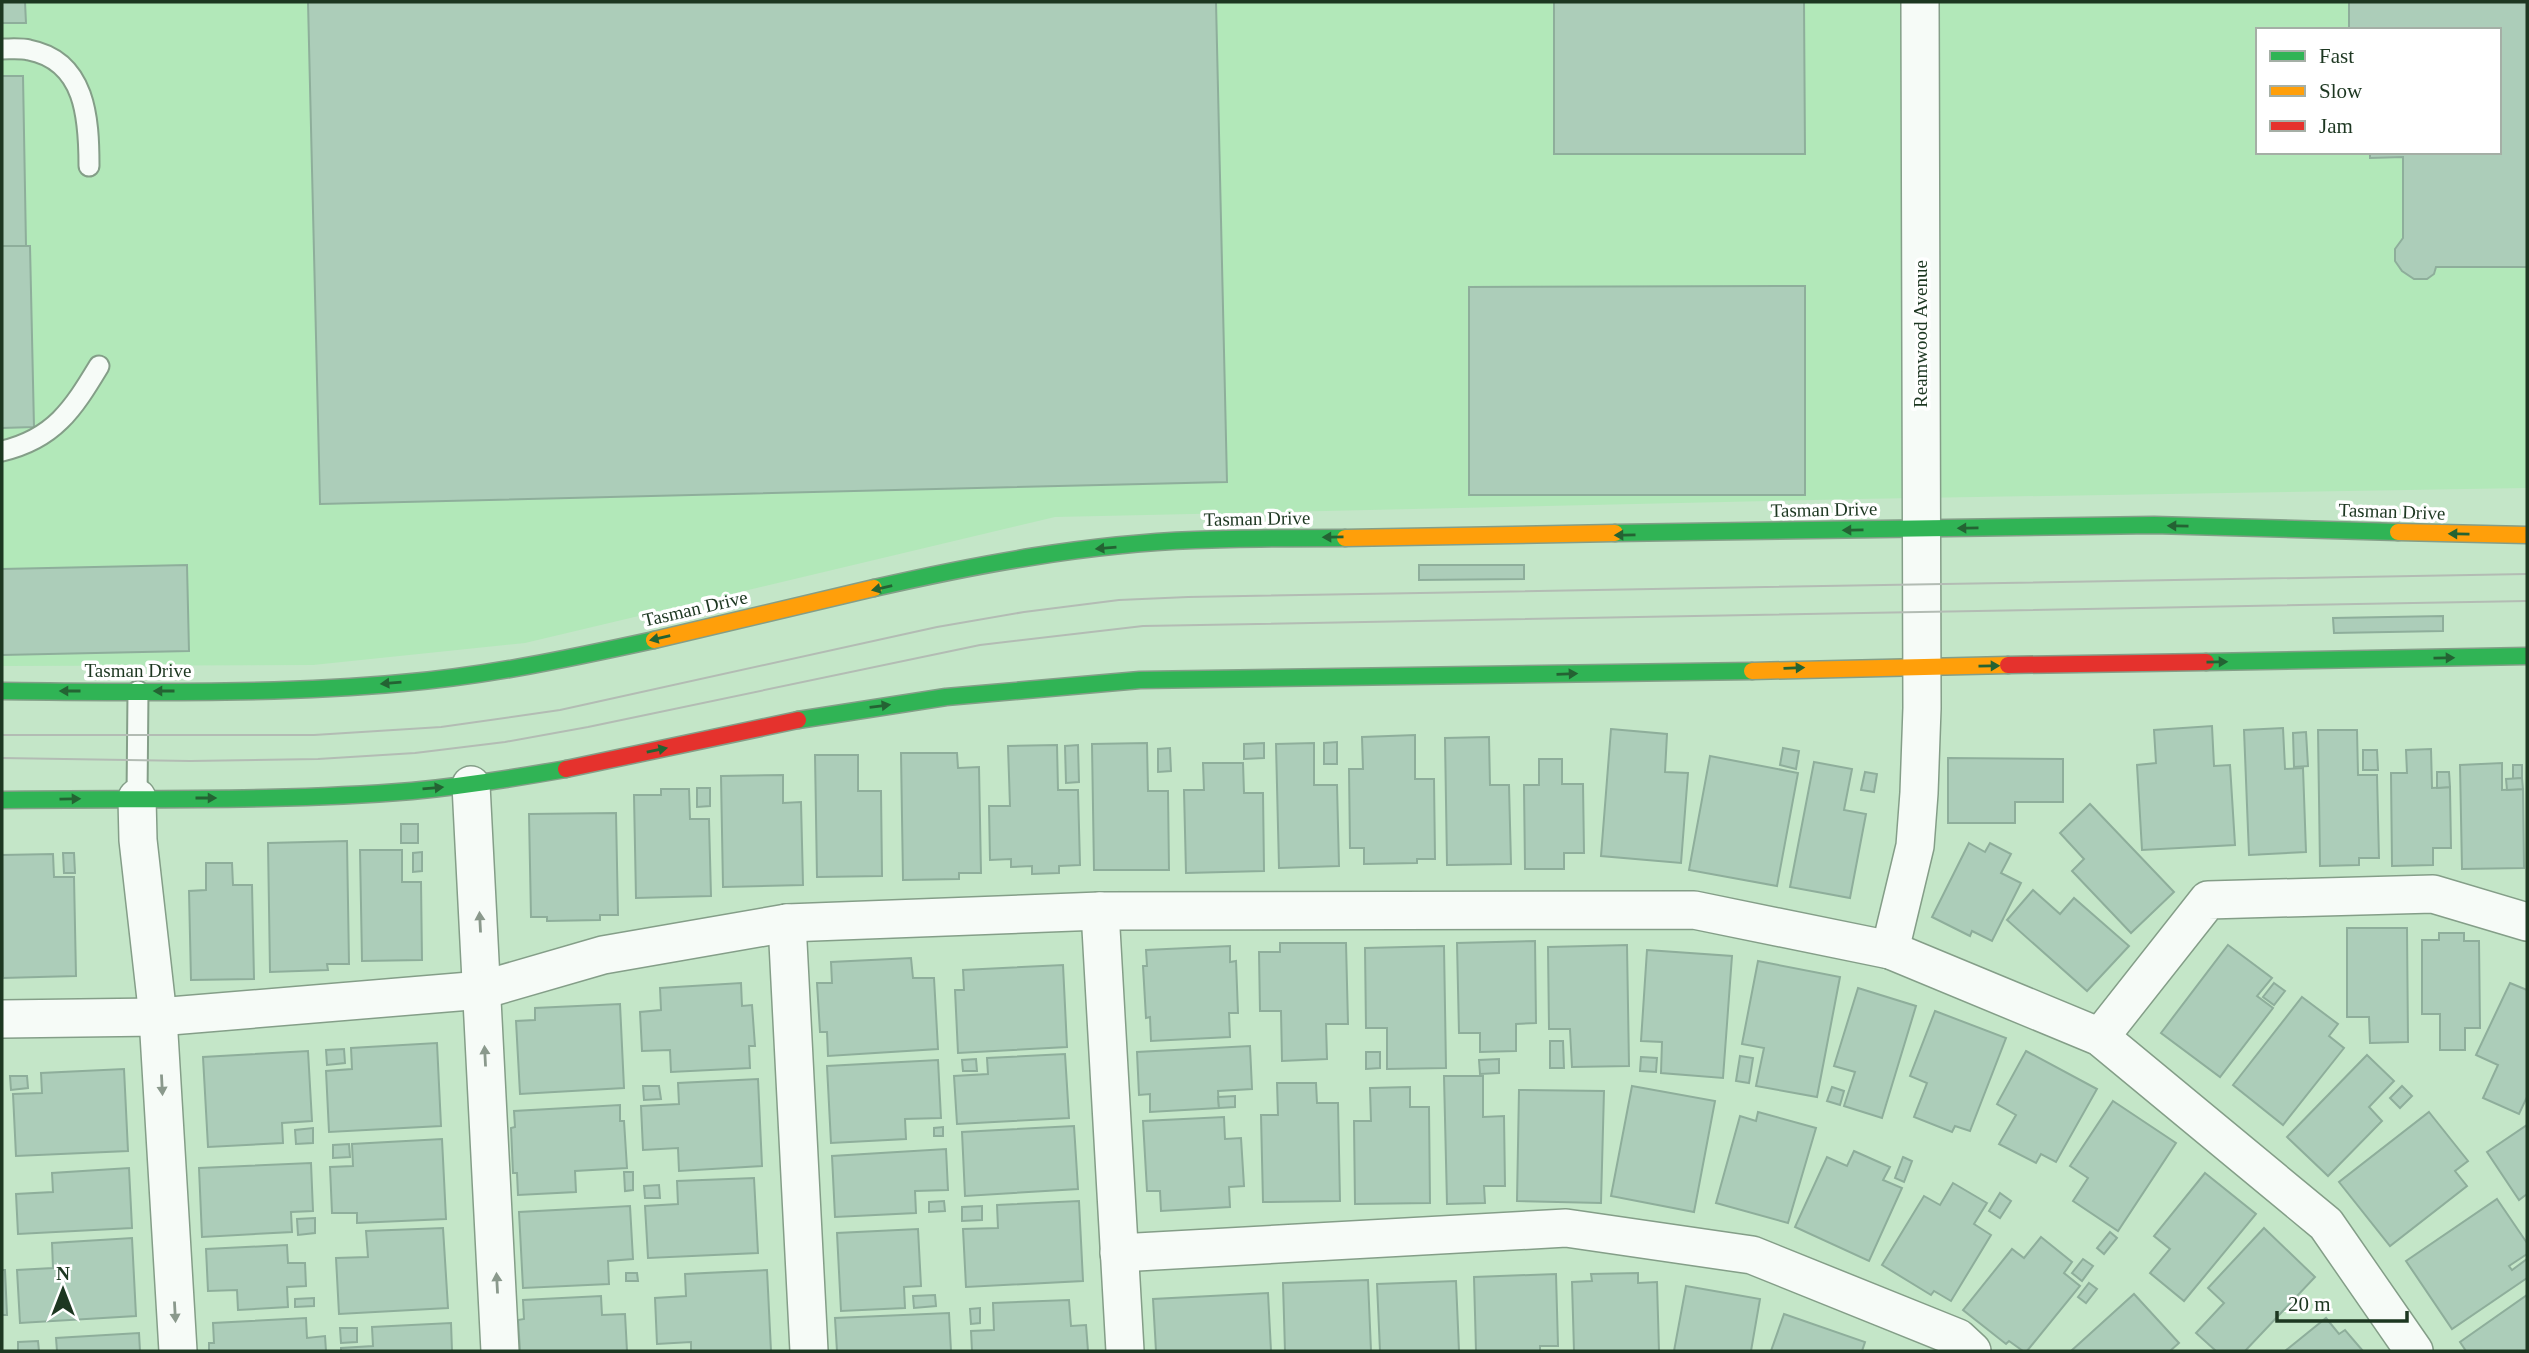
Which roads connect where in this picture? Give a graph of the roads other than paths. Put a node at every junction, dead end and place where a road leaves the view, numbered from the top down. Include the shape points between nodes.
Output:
1 (1920, 2) edge
2 (2, 49) edge
3 (89, 166) dead end
4 (99, 366) dead end
5 (2, 452) edge
6 (1921, 529) junction
7 (2527, 535) edge
8 (2527, 656) edge
9 (1921, 667) junction
10 (2, 691) edge
11 (138, 691) junction
12 (471, 785) junction
13 (137, 797) junction
14 (2, 800) edge
15 (1100, 911) junction
16 (2527, 922) edge
17 (787, 923) junction
18 (1890, 950) junction
19 (482, 990) junction
20 (158, 1017) junction
21 (2, 1019) edge
22 (2100, 1037) junction
23 (1119, 1254) junction
24 (178, 1351) edge
25 (500, 1351) edge
26 (809, 1351) edge
27 (1125, 1351) edge
28 (1972, 1351) edge
29 (2414, 1351) edge

1 - 6 street, Reamwood Avenue
2 - 3 lane via 31,50 63,64 78,84 89,130
4 - 5 lane via 74,408 40,437
7 -> 6 main road, Tasman Drive via 2154,525
6 - 9 street, Reamwood Avenue
6 -> 11 main road, Tasman Drive via 1193,540 1113,547 983,565 569,658 459,677 351,687
9 -> 8 main road
12 -> 9 main road via 857,709 1093,683 1214,677
9 - 18 street, Reamwood Avenue via 1915,846
11 -> 10 main road, Tasman Drive
11 - 13 lane
13 -> 12 main road via 257,797
19 -> 12 street
14 -> 13 main road
13 - 20 street
15 - 17 street
15 - 18 street via 1694,911
15 - 23 street
16 - 22 street via 2433,894 2208,900
17 - 19 street via 603,955
17 - 26 street
18 - 22 street
19 - 20 street
25 -> 19 street
20 - 21 street
20 -> 24 street
22 - 29 street via 2326,1224
23 - 27 street
23 - 28 street via 1566,1228 1752,1255 1958,1338

